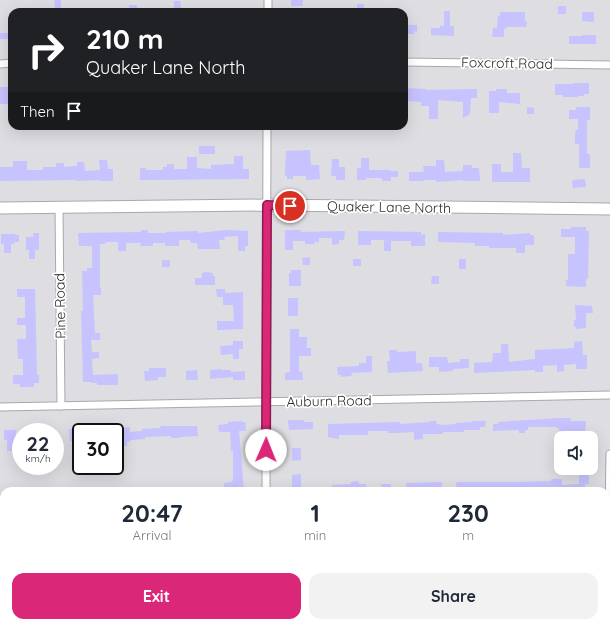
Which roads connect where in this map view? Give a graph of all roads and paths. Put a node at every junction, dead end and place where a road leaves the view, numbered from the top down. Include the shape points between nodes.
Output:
1 (408, 62) edge
2 (610, 65) edge
3 (267, 130) edge
4 (267, 205) junction
5 (59, 207) junction
6 (0, 208) edge
7 (610, 209) edge
8 (610, 395) edge
9 (267, 402) junction
10 (61, 406) junction
11 (0, 407) edge
12 (610, 454) edge
13 (266, 487) edge
14 (609, 487) edge

1 - 2 street, Foxcroft Road
3 - 4 street
4 - 5 street, Quaker Lane North
4 - 7 street, Quaker Lane North
4 - 9 street
5 - 6 street, Quaker Lane North
5 - 10 street, Pine Road
8 - 9 street, Auburn Road
9 - 10 street, Auburn Road
9 - 13 street
10 - 11 street, Auburn Road
12 - 14 street

